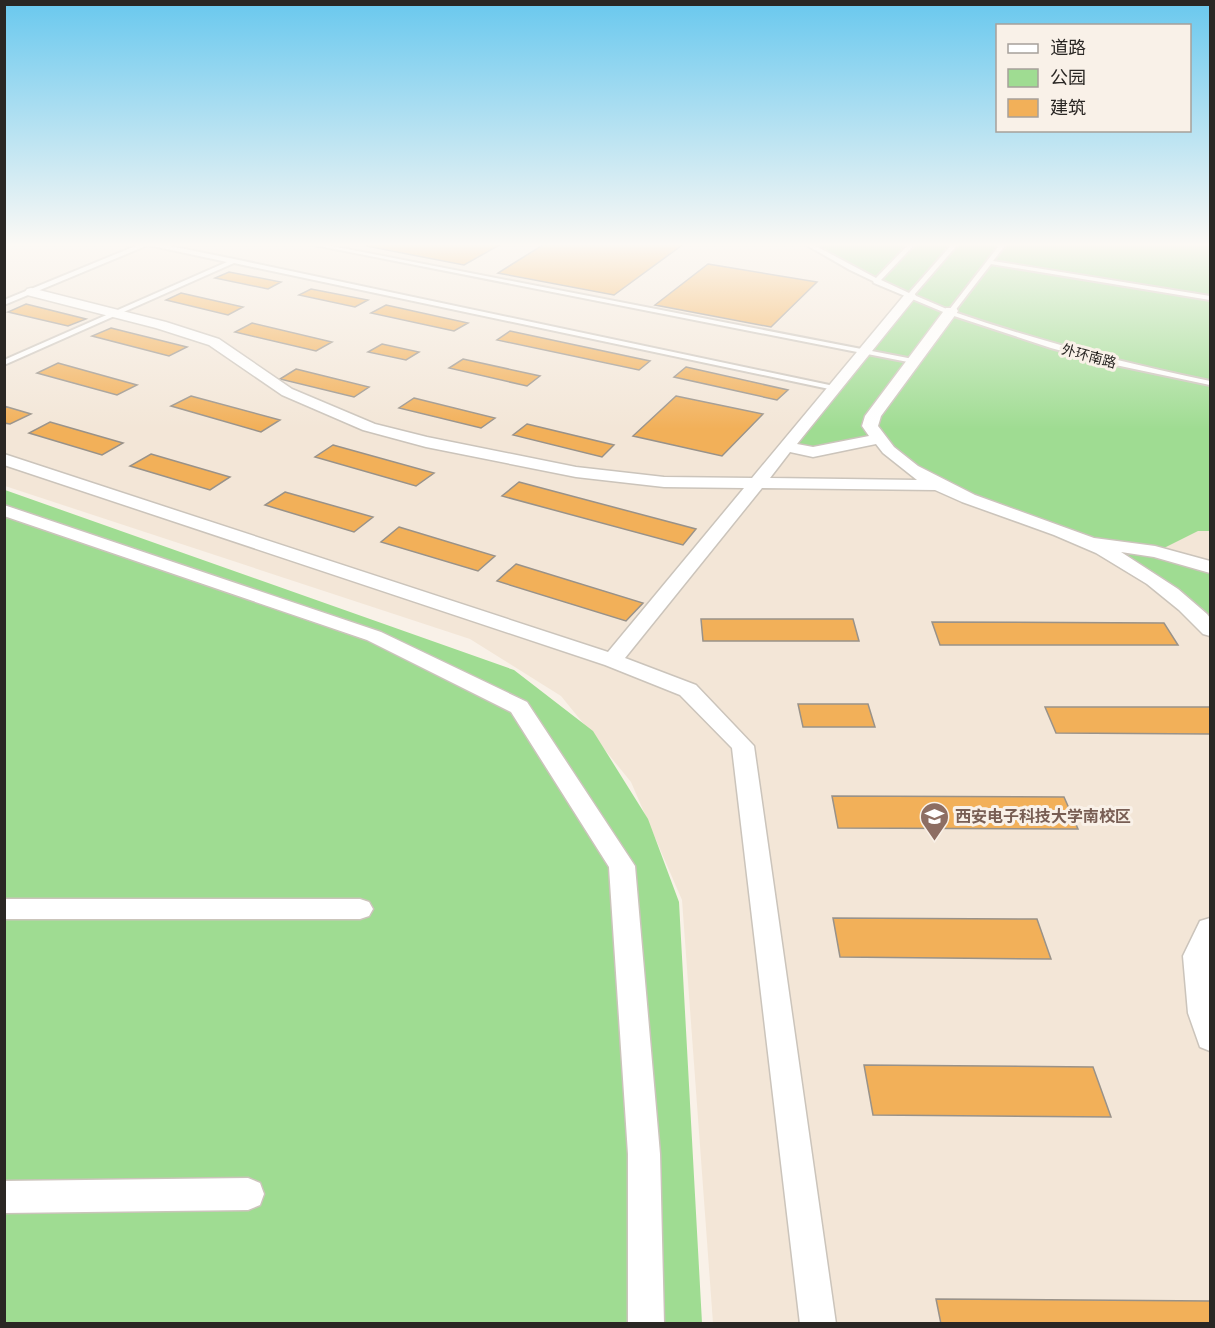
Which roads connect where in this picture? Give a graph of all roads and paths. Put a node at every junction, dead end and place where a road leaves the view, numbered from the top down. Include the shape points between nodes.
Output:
1 (84, 305) edge
2 (135, 305) edge
3 (442, 305) edge
4 (627, 305) edge
5 (903, 305) edge
6 (935, 305) edge
7 (956, 305) edge
8 (951, 311) junction
9 (117, 313) junction
10 (865, 351) junction
11 (913, 361) junction
12 (4, 363) edge
13 (1210, 383) edge
14 (834, 388) junction
15 (878, 439) junction
16 (788, 447) junction
17 (4, 459) edge
18 (758, 484) junction
19 (939, 485) junction
20 (4, 510) edge
21 (1088, 542) junction
22 (1210, 567) edge
23 (1210, 630) edge
24 (612, 660) junction
25 (4, 909) edge
26 (360, 909) dead end
27 (1210, 929) edge
28 (1210, 1038) edge
29 (248, 1194) dead end
30 (4, 1197) edge
31 (646, 1323) edge
32 (818, 1323) edge

1 - 9 street
2 - 9 lane
3 - 14 lane
4 - 10 lane
5 - 10 street
6 - 8 lane, 外环南路
7 - 8 lane
8 - 11 street
8 - 13 lane, 外环南路 via 1042,344
9 - 12 lane
9 - 18 street via 214,342 287,392 369,427 576,472 664,483
10 - 11 lane
10 - 14 street
11 - 15 street via 873,416 870,426
14 - 16 street
15 - 16 street via 813,452
15 - 19 street via 902,461
16 - 18 street
17 - 24 street
18 - 19 street
18 - 24 street
19 - 21 street
20 - 31 street via 374,636 519,707 622,866 644,1154
21 - 22 street via 1133,548
21 - 23 street via 1177,598
24 - 32 street via 688,690 743,746
25 - 26 street
27 - 28 street via 1197,956 1202,1013
29 - 30 street

